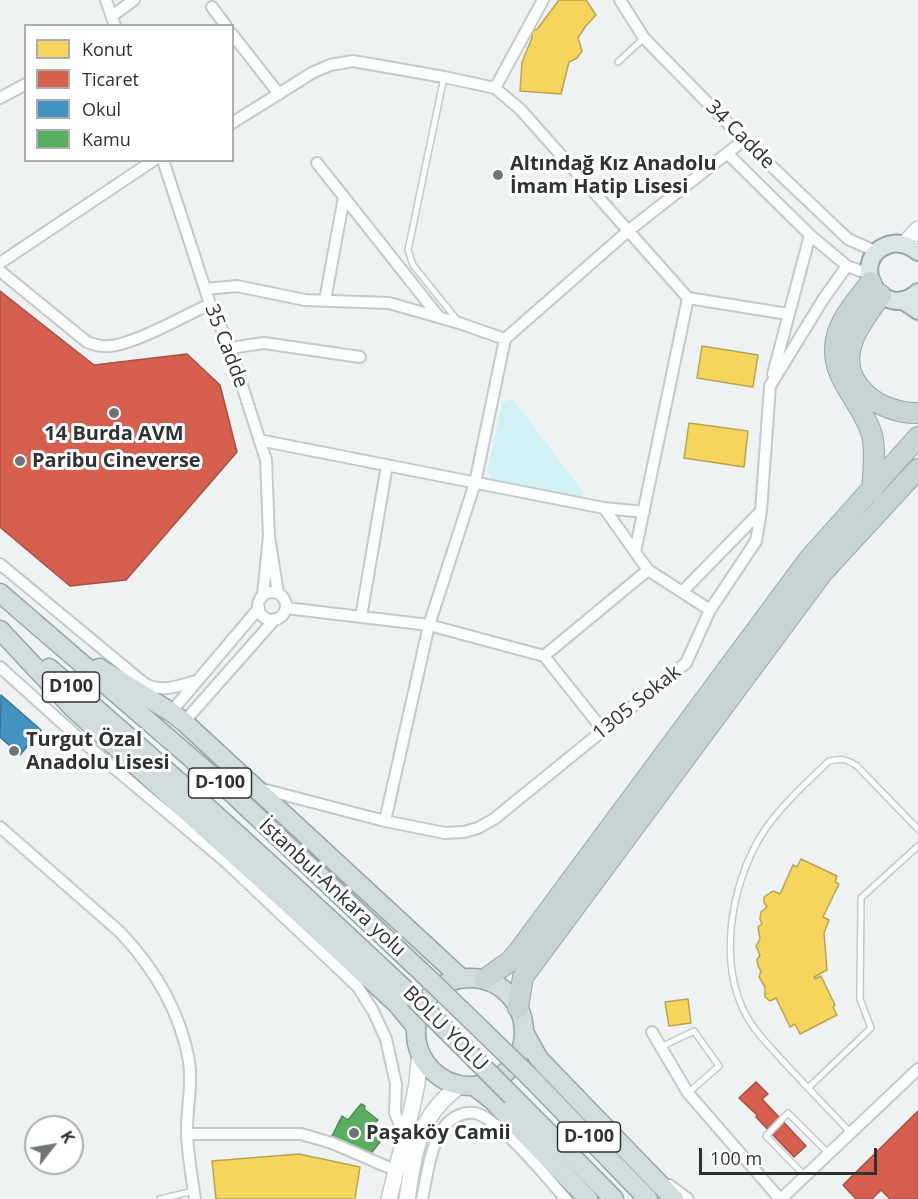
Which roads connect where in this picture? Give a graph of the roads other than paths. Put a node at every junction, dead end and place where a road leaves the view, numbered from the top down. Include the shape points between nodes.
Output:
1 (106, 0) edge
2 (134, 0) edge
3 (543, 0) edge
4 (620, 0) edge
5 (212, 7) dead end
6 (114, 23) edge
7 (225, 24) edge
8 (234, 37) edge
9 (644, 38) junction
10 (618, 62) dead end
11 (444, 76) junction
12 (24, 85) edge
13 (495, 88) junction
14 (279, 93) junction
15 (0, 98) edge
16 (234, 122) edge
17 (744, 140) junction
18 (728, 154) junction
19 (163, 162) edge
20 (317, 163) dead end
21 (344, 197) junction
22 (918, 229) edge
23 (628, 231) junction
24 (810, 235) junction
25 (911, 248) edge
26 (877, 252) junction
27 (0, 263) edge
28 (847, 266) junction
29 (0, 271) edge
30 (874, 284) junction
31 (205, 289) junction
32 (918, 292) edge
33 (688, 298) junction
34 (324, 300) junction
35 (902, 300) junction
36 (210, 304) junction
37 (918, 311) edge
38 (788, 314) junction
39 (439, 317) junction
40 (459, 323) junction
41 (505, 339) junction
42 (230, 348) junction
43 (360, 357) dead end
44 (770, 386) junction
45 (918, 413) edge
46 (918, 437) edge
47 (259, 440) junction
48 (387, 465) junction
49 (918, 469) edge
50 (475, 483) junction
51 (918, 486) edge
52 (872, 491) junction
53 (894, 495) junction
54 (604, 508) junction
55 (761, 511) junction
56 (644, 512) junction
57 (269, 536) junction
58 (635, 552) junction
59 (0, 564) edge
60 (648, 570) junction
61 (682, 592) junction
62 (278, 593) junction
63 (0, 594) edge
64 (263, 595) junction
65 (259, 608) junction
66 (286, 608) junction
67 (710, 610) junction
68 (361, 617) junction
69 (275, 620) junction
70 (429, 625) junction
71 (0, 628) edge
72 (64, 647) junction
73 (544, 656) junction
74 (0, 667) edge
75 (195, 681) junction
76 (178, 717) junction
77 (603, 730) junction
78 (143, 748) joint
79 (256, 788) junction
80 (385, 821) junction
81 (0, 827) edge
82 (918, 830) edge
83 (918, 846) edge
84 (461, 978) junction
85 (486, 979) junction
86 (518, 1008) junction
87 (416, 1027) junction
88 (524, 1032) junction
89 (652, 1032) dead end
90 (661, 1047) junction
91 (420, 1052) junction
92 (918, 1069) edge
93 (467, 1086) junction
94 (808, 1088) junction
95 (688, 1092) junction
96 (851, 1133) junction
97 (187, 1134) junction
98 (405, 1136) junction
99 (829, 1154) junction
100 (397, 1171) junction
101 (806, 1176) junction
102 (654, 1178) junction
103 (194, 1195) edge
104 (388, 1198) edge
105 (160, 1199) edge
106 (407, 1199) edge
107 (422, 1199) edge
108 (566, 1199) edge
109 (588, 1199) edge
110 (614, 1199) edge
111 (648, 1199) edge
112 (674, 1199) edge
113 (688, 1199) edge
114 (781, 1199) edge

1 - 6 street
2 - 6 street
3 - 13 street
4 - 9 street, 34 Cadde
5 - 7 street
8 - 14 street
9 - 10 lane
9 - 17 street, 34 Cadde
11 - 13 street
11 - 14 street via 353,61 330,65
11 - 40 lane via 408,250 413,265
12 - 15 street
13 - 23 street via 520,109
14 - 16 street
17 - 18 street
17 - 26 street, 34 Cadde via 848,238
18 - 23 street
18 - 24 street
19 - 27 street
19 - 31 street, 35 Cadde
20 - 21 street
21 - 34 street
21 - 39 street
22 - 25 main road
23 - 33 street
23 - 41 street
24 - 28 street
24 - 38 street
25 - 26 main road via 894,243
26 - 30 main road via 872,259
28 - 30 street
28 - 44 street, 1305 Sokak
29 - 36 street via 87,342 98,345 130,341
30 - 35 main road via 887,299
30 - 45 highway via 854,337 850,367 859,387 876,403 898,412
30 - 52 highway via 844,316 835,342 839,371 873,438
31 - 34 street via 237,286 305,300
31 - 36 street, 35 Cadde
32 - 35 main road
33 - 38 street
33 - 56 street
34 - 39 street via 389,303
35 - 37 main road
36 - 42 street, 35 Cadde
38 - 44 street
39 - 40 street
40 - 41 street
41 - 50 street
42 - 43 street via 264,343
42 - 47 street, 35 Cadde
44 - 55 street, 1305 Sokak
46 - 52 highway
47 - 48 street
47 - 57 street, 35 Cadde via 266,460
48 - 50 street
48 - 68 street
49 - 53 highway
50 - 54 street
50 - 70 street
51 - 53 highway
52 - 85 highway via 809,559 518,952
53 - 86 highway via 823,572 524,977
54 - 56 street
54 - 58 street
55 - 61 street
55 - 67 street, 1305 Sokak via 756,541
56 - 58 street
57 - 62 street
57 - 64 street
58 - 60 street
59 - 75 street via 145,684 156,690
60 - 61 street
60 - 73 street
61 - 67 street
62 - 64 street
62 - 66 street
63 - 72 highway, İstanbul-Ankara yolu / D-100
64 - 65 street
65 - 69 street via 266,618
65 - 75 street
66 - 68 street
66 - 69 street
67 - 77 street, 1305 Sokak via 686,663
68 - 70 street
69 - 76 street
70 - 73 street
70 - 80 street
71 - 78 highway, BOLU YOLU / D100
71 - 87 highway via 74,709 299,912 397,1004
72 - 76 highway
72 - 111 highway, İstanbul-Ankara yolu / D-100, bridge via 234,795 431,981
73 - 77 street
74 - 98 street via 227,863 358,987 388,1045 396,1084 395,1113
75 - 76 street
76 - 79 highway
77 - 80 street, 1305 Sokak via 478,828 445,833
78 - 110 highway, BOLU YOLU / D-100, bridge via 414,998
79 - 80 street, 1305 Sokak
79 - 84 highway
81 - 97 street via 120,932 158,980 189,1060
82 - 94 lane via 856,765 837,759 790,798 747,859 733,919 730,957 734,982 754,1029
83 - 94 lane via 861,898 860,999 871,1028
84 - 85 highway
84 - 87 highway via 430,995
85 - 86 highway via 503,988
86 - 88 highway
87 - 91 highway
88 - 93 highway via 523,1046 510,1069 487,1084
88 - 102 highway via 539,1059
89 - 90 street
90 - 95 street
90 - 95 lane via 694,1031 719,1066
91 - 93 highway via 436,1074
91 - 98 main road
92 - 96 street
93 - 106 main road via 440,1102 425,1122
93 - 109 highway via 492,1100
94 - 96 lane
95 - 114 street
96 - 99 street
97 - 100 street via 302,1134
97 - 103 street
98 - 100 main road
99 - 101 street
99 - 101 lane via 788,1113 766,1136
100 - 104 main road
101 - 114 street
102 - 112 highway
102 - 113 street
103 - 105 lane
107 - 108 street via 431,1156 441,1132 455,1117 465,1113 476,1113 492,1121

